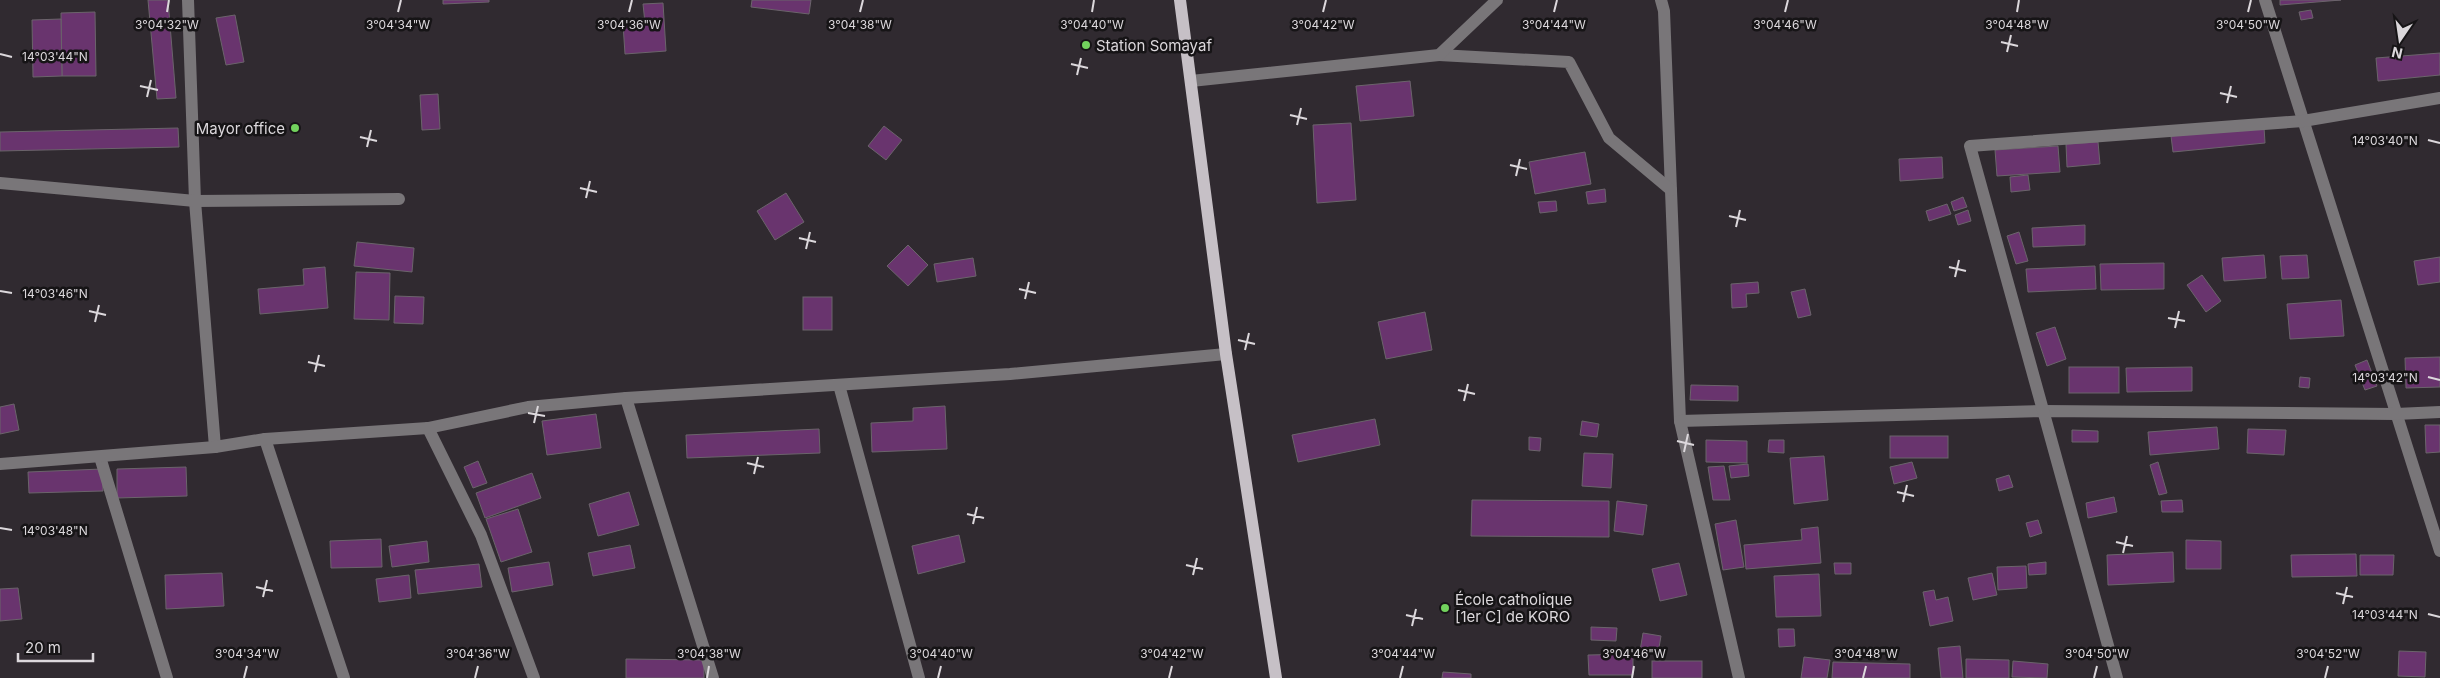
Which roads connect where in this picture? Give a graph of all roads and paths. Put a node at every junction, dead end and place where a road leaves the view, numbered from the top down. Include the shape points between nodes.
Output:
1 (188, 0) edge
2 (1180, 0) edge
3 (1497, 0) edge
4 (1661, 0) edge
5 (2265, 0) edge
6 (1439, 56) junction
7 (1191, 81) junction
8 (2440, 98) edge
9 (2303, 121) junction
10 (0, 183) edge
11 (1671, 190) junction
12 (399, 199) dead end
13 (195, 201) junction
14 (1226, 354) junction
15 (840, 385) junction
16 (626, 398) junction
17 (2044, 411) junction
18 (2440, 412) edge
19 (2396, 414) junction
20 (1680, 422) junction
21 (428, 428) junction
22 (266, 439) junction
23 (215, 446) junction
24 (100, 457) junction
25 (0, 464) edge
26 (2440, 551) edge
27 (167, 678) edge
28 (344, 678) edge
29 (534, 678) edge
30 (713, 678) edge
31 (919, 678) edge
32 (1276, 678) edge
33 (1739, 678) edge
34 (2117, 678) edge

1 - 13 street
2 - 7 main road
3 - 6 street
4 - 11 street
5 - 9 street
6 - 7 street
6 - 11 street via 1569,62 1609,138
7 - 14 main road
8 - 9 street
9 - 17 street via 1970,146
9 - 19 street
10 - 13 street
11 - 20 street
12 - 13 street
13 - 23 street
14 - 15 street via 1010,374
14 - 32 main road
15 - 16 street
15 - 31 street
16 - 21 street via 528,408
16 - 30 street
17 - 19 street
17 - 20 street
17 - 34 street
18 - 19 street
19 - 26 street
20 - 33 street
21 - 22 street
21 - 29 street via 481,535
22 - 23 street
22 - 28 street
23 - 24 street
24 - 25 street
24 - 27 street

